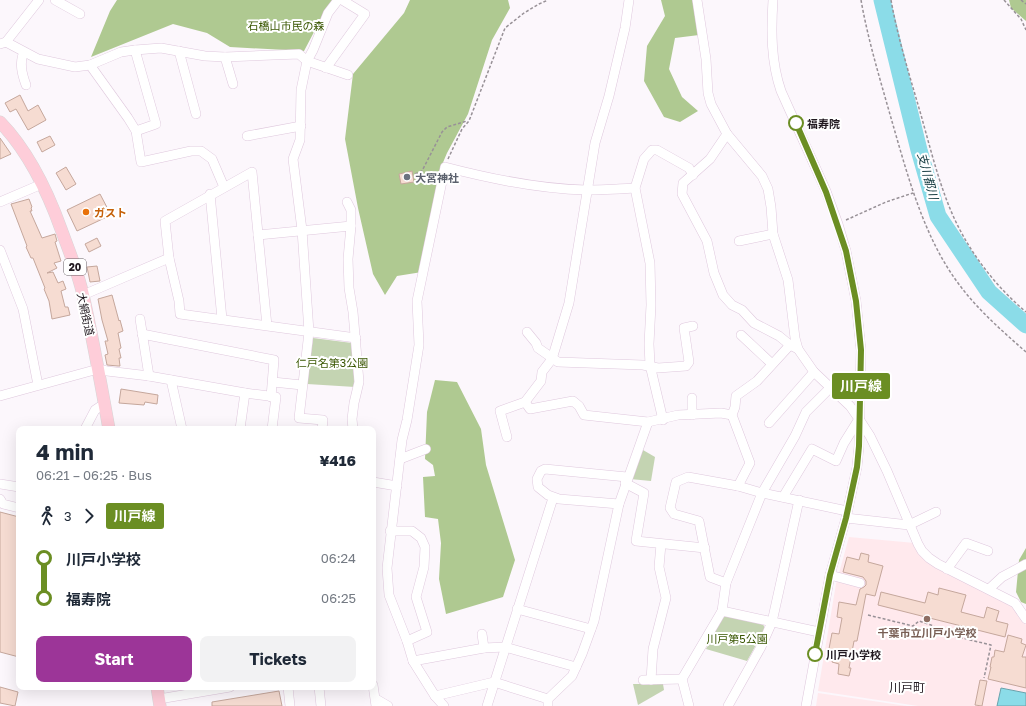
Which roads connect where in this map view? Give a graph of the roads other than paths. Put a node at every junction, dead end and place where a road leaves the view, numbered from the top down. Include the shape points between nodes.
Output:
1 (39, 0) edge
2 (55, 0) edge
3 (338, 0) edge
4 (342, 0) edge
5 (628, 0) edge
6 (697, 0) edge
7 (772, 0) edge
8 (80, 14) dead end
9 (3, 43) edge
10 (134, 50) junction
11 (179, 51) junction
12 (24, 52) junction
13 (225, 57) junction
14 (307, 61) junction
15 (90, 65) junction
16 (326, 68) junction
17 (348, 75) dead end
18 (233, 84) dead end
19 (26, 85) dead end
20 (196, 114) dead end
21 (0, 122) edge
22 (301, 126) junction
23 (136, 131) junction
24 (727, 134) junction
25 (247, 136) dead end
26 (693, 175) junction
27 (42, 184) junction
28 (224, 187) junction
29 (635, 188) junction
30 (586, 190) junction
31 (210, 194) junction
32 (0, 202) edge
33 (348, 202) dead end
34 (351, 226) junction
35 (302, 230) junction
36 (258, 234) junction
37 (773, 234) junction
38 (739, 241) dead end
39 (0, 250) edge
40 (169, 258) junction
41 (83, 295) junction
42 (140, 319) dead end
43 (222, 319) junction
44 (267, 326) junction
45 (693, 326) dead end
46 (309, 332) junction
47 (527, 332) dead end
48 (142, 334) junction
49 (741, 335) dead end
50 (356, 338) junction
51 (794, 347) junction
52 (552, 359) junction
53 (772, 364) junction
54 (650, 366) junction
55 (98, 369) junction
56 (814, 372) junction
57 (149, 376) junction
58 (171, 380) junction
59 (273, 382) junction
60 (38, 385) junction
61 (302, 385) junction
62 (830, 388) junction
63 (245, 394) junction
64 (0, 396) edge
65 (271, 397) junction
66 (692, 398) dead end
67 (525, 402) junction
68 (104, 404) junction
69 (732, 414) junction
70 (692, 415) junction
71 (663, 420) junction
72 (859, 420) junction
73 (648, 422) junction
74 (769, 423) dead end
75 (87, 426) edge
76 (110, 426) edge
77 (181, 426) edge
78 (240, 426) edge
79 (272, 426) edge
80 (322, 426) edge
81 (353, 426) edge
82 (507, 437) dead end
83 (426, 449) dead end
84 (400, 459) junction
85 (626, 480) junction
86 (376, 483) edge
87 (0, 484) edge
88 (396, 486) junction
89 (738, 486) junction
90 (16, 487) edge
91 (0, 488) edge
92 (762, 493) junction
93 (783, 497) junction
94 (553, 498) junction
95 (0, 499) edge
96 (799, 500) junction
97 (618, 504) junction
98 (16, 507) edge
99 (936, 512) dead end
100 (846, 515) junction
101 (909, 525) junction
102 (390, 531) junction
103 (661, 544) junction
104 (705, 548) junction
105 (988, 551) dead end
106 (1026, 564) edge
107 (947, 569) junction
108 (830, 575) junction
109 (726, 583) junction
110 (860, 583) dead end
111 (989, 589) junction
112 (1015, 603) junction
113 (1026, 607) edge
114 (517, 609) junction
115 (722, 611) junction
116 (1026, 619) edge
117 (772, 622) junction
118 (591, 629) junction
119 (819, 632) junction
120 (482, 634) dead end
121 (407, 640) junction
122 (505, 647) junction
123 (484, 648) junction
124 (413, 661) junction
125 (576, 667) junction
126 (682, 679) junction
127 (494, 682) junction
128 (158, 690) edge
129 (217, 690) edge
130 (288, 690) edge
131 (319, 690) edge
132 (374, 690) edge
133 (435, 696) junction
134 (548, 702) edge
135 (160, 703) edge
136 (376, 703) edge
137 (290, 706) edge
138 (321, 706) edge
139 (388, 706) edge
140 (444, 706) edge
141 (487, 706) edge
142 (689, 706) edge
143 (728, 706) edge
144 (806, 706) edge

1 - 9 street
2 - 8 street
3 - 14 street via 328,13
4 - 16 street via 365,14
5 - 30 street via 625,28 595,143
6 - 24 street via 706,59 708,94
7 - 72 street via 772,45 776,77 826,192 850,269 860,324
9 - 12 street
10 - 11 street via 161,48
10 - 15 street via 121,52
10 - 23 street via 156,124
11 - 13 street
11 - 20 street
12 - 15 street via 75,67
12 - 19 street via 21,59
13 - 14 street via 298,54
13 - 18 street
14 - 16 street
14 - 22 street via 301,90
15 - 23 street
16 - 17 street
21 - 27 main road, 大網街道 / 20 via 21,147
22 - 25 street
22 - 35 street via 300,140 293,158
23 - 28 street via 141,162 201,151 212,158
24 - 26 street via 710,159
24 - 37 street via 762,176 768,188
26 - 29 street via 689,168 657,150 652,150 644,159
26 - 51 street via 683,183 682,194 707,241 714,273 729,307 742,310 754,323
27 - 32 street
27 - 41 main road, 大網街道 / 20 via 54,208
28 - 31 street
28 - 36 street via 252,172
29 - 30 street
29 - 54 street via 650,263
30 - 52 street via 569,303
30 - 84 street via 497,180 445,167 417,301 419,345
31 - 40 street via 165,221
31 - 43 street
33 - 34 street
34 - 35 street
34 - 50 street via 349,288
35 - 36 street
35 - 46 street
36 - 44 street
37 - 38 street
37 - 51 street via 788,280
39 - 60 street via 23,309
40 - 41 street
40 - 43 street via 180,314
41 - 55 main road, 大網街道 / 20
42 - 48 street
43 - 44 street
44 - 46 street
45 - 54 street via 684,328 689,362 686,366
46 - 50 street
46 - 61 street
47 - 52 street via 538,348
48 - 57 street
48 - 59 street via 274,360
49 - 53 street
50 - 81 street via 359,382 354,403
51 - 53 street
51 - 56 street
52 - 54 street via 558,362
52 - 67 street
53 - 69 street via 757,381 736,396
54 - 71 street
55 - 57 street
55 - 60 street
55 - 68 main road, 大網街道 / 20
56 - 62 street
56 - 74 street
57 - 58 street
58 - 63 street
58 - 77 street
59 - 61 street
59 - 65 street
60 - 64 street
61 - 80 street via 299,418 323,420
62 - 72 street via 850,406
62 - 92 street via 806,412
63 - 65 street
63 - 78 street
65 - 79 street via 276,397
66 - 70 street
67 - 73 street via 530,409 573,401 580,406 584,415
67 - 82 street via 500,411
68 - 75 street via 95,410
68 - 76 main road, 大網街道 / 20
69 - 70 street
69 - 89 street via 750,463
70 - 71 street via 678,415
71 - 73 street
72 - 93 street via 836,461 812,449
72 - 100 street via 857,467
72 - 101 street via 887,471
73 - 85 street
83 - 84 street
84 - 88 street
85 - 94 street via 545,469 541,471 538,487
85 - 97 street
85 - 103 street via 644,493 636,541
86 - 88 street
87 - 90 street
87 - 91 street
88 - 102 street
89 - 92 street
89 - 104 street via 688,477 676,482 670,508 674,514 699,521
92 - 93 street
92 - 109 street
93 - 96 street
94 - 97 street
94 - 114 street
95 - 98 street via 3,504
96 - 100 street
96 - 117 street
97 - 118 street
99 - 101 street
100 - 101 street
100 - 108 street
101 - 107 street via 922,551
102 - 121 street via 386,568 389,594
102 - 121 street via 412,531 421,538 425,547 424,567 416,598 427,632
103 - 104 street
103 - 126 street via 659,567 666,598 647,680
104 - 109 street via 710,577
105 - 107 street via 966,543
106 - 111 street via 1002,577
107 - 111 street
108 - 110 street
108 - 119 street
109 - 115 street
111 - 112 street
112 - 113 street
112 - 116 street
114 - 118 street
114 - 122 street
115 - 117 street
115 - 126 street
117 - 119 street
117 - 143 street
118 - 125 street
119 - 144 street
120 - 123 street
121 - 124 street
122 - 123 street
122 - 125 street
122 - 127 street
123 - 124 street
124 - 133 street
125 - 134 street via 572,676
126 - 142 street
127 - 133 street
127 - 134 street
127 - 141 street
128 - 135 main road
129 - 135 street
130 - 137 street
131 - 138 street
132 - 136 street
133 - 140 street
136 - 139 street

